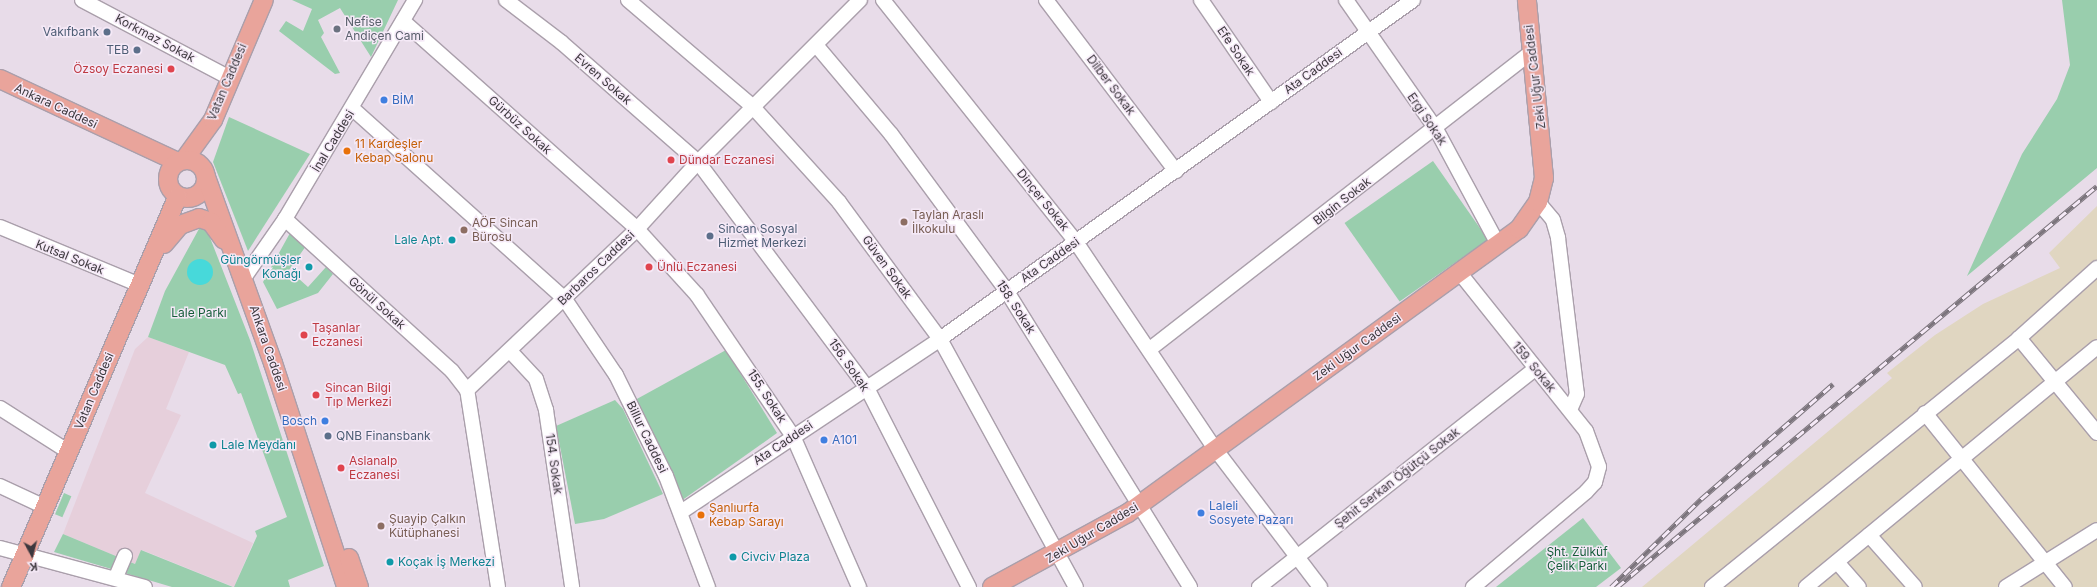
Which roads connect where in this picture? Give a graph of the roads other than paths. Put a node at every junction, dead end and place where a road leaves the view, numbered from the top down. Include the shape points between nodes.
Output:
1 (82, 0) edge
2 (264, 0) edge
3 (415, 0) edge
4 (506, 0) edge
5 (628, 0) edge
6 (860, 0) edge
7 (883, 0) edge
8 (1046, 0) edge
9 (1201, 0) edge
10 (1346, 0) edge
11 (1413, 0) edge
12 (1527, 0) edge
13 (403, 21) junction
14 (1366, 33) junction
15 (816, 45) junction
16 (1532, 52) junction
17 (228, 76) junction
18 (0, 80) edge
19 (1271, 102) junction
20 (752, 106) junction
21 (352, 109) junction
22 (213, 120) junction
23 (1436, 129) junction
24 (181, 161) junction
25 (698, 162) junction
26 (1176, 171) junction
27 (204, 173) junction
28 (178, 196) junction
29 (1538, 202) junction
30 (285, 219) junction
31 (0, 227) edge
32 (637, 229) junction
33 (1076, 242) junction
34 (1498, 244) junction
35 (156, 253) junction
36 (234, 254) junction
37 (2097, 268) edge
38 (1459, 272) junction
39 (244, 278) junction
40 (140, 285) junction
41 (1006, 290) junction
42 (564, 298) junction
43 (2019, 338) junction
44 (940, 339) junction
45 (2097, 347) edge
46 (1150, 349) junction
47 (510, 351) junction
48 (1535, 369) junction
49 (2056, 382) junction
50 (867, 388) junction
51 (467, 390) junction
52 (0, 408) edge
53 (1570, 410) junction
54 (1925, 412) junction
55 (2097, 433) edge
56 (793, 436) junction
57 (1216, 450) junction
58 (69, 452) junction
59 (1961, 457) junction
60 (0, 486) edge
61 (1140, 505) junction
62 (45, 507) junction
63 (681, 512) junction
64 (324, 521) junction
65 (2097, 530) edge
66 (1868, 535) junction
67 (0, 548) edge
68 (1059, 552) junction
69 (24, 555) junction
70 (125, 556) dead end
71 (1297, 556) junction
72 (1837, 562) junction
73 (2046, 563) junction
74 (116, 577) junction
75 (139, 586) edge
76 (11, 587) edge
77 (333, 587) edge
78 (346, 587) edge
79 (359, 587) edge
80 (498, 587) edge
81 (572, 587) edge
82 (708, 587) edge
83 (860, 587) edge
84 (969, 587) edge
85 (992, 587) edge
86 (1076, 587) edge
87 (1190, 587) edge
88 (1259, 587) edge
89 (1320, 587) edge
90 (1473, 587) edge
91 (1712, 587) edge
92 (1806, 587) edge
93 (1859, 587) edge
94 (1915, 587) edge
95 (2006, 587) edge
96 (2065, 587) edge

1 - 17 street, Korkmaz Sokak
2 - 17 main road, Vatan Caddesi
3 - 13 street, İnal Caddesi
4 - 25 street, Evren Sokak via 561,42
5 - 20 street, Güven Sokak
6 - 15 street, Barbaros Caddesi
7 - 33 street, Dinçer Sokak
8 - 26 street, Dilber Sokak
9 - 19 street, Efe Sokak
10 - 14 street, Ergi Sokak
11 - 14 street, Ata Caddesi
12 - 16 main road, Zeki Uğur Caddesi
13 - 21 street, İnal Caddesi
13 - 32 street, Gürbüz Sokak
14 - 19 street, Ata Caddesi
14 - 23 street, Ergi Sokak
15 - 20 street, Barbaros Caddesi
15 - 41 street, 158. Sokak via 891,134
16 - 23 street, Bilgin Sokak
16 - 29 main road, Zeki Uğur Caddesi via 1544,152 1544,178
17 - 22 main road, Vatan Caddesi
18 - 24 main road, Ankara Caddesi
19 - 26 street, Ata Caddesi
20 - 25 street, Barbaros Caddesi
20 - 44 street, Güven Sokak via 839,202
21 - 30 street, İnal Caddesi
21 - 42 street, Billur Caddesi
22 - 24 main road, Vatan Caddesi
22 - 27 main road
23 - 34 street, Ergi Sokak
23 - 46 street, Bilgin Sokak
24 - 27 main road via 195,162
24 - 28 main road via 168,176 170,188
25 - 32 street, Barbaros Caddesi
25 - 50 street, 156. Sokak
26 - 33 street, Ata Caddesi
27 - 28 main road via 203,188 195,196
27 - 36 main road, Ankara Caddesi
28 - 35 main road, Vatan Caddesi
29 - 34 main road, Zeki Uğur Caddesi via 1519,229
29 - 53 street via 1553,220 1558,238 1577,394
30 - 39 street, İnal Caddesi
30 - 51 street, Gönül Sokak via 452,371
31 - 40 street, Kutsal Sokak
32 - 42 street, Barbaros Caddesi
32 - 56 street, 155. Sokak via 697,295
33 - 41 street, Ata Caddesi
33 - 46 street, Dinçer Sokak
34 - 38 main road, Zeki Uğur Caddesi
35 - 36 main road via 180,225 199,218 210,222
35 - 40 main road, Vatan Caddesi
36 - 39 main road, Ankara Caddesi
37 - 43 street
38 - 48 street, 159. Sokak
38 - 57 main road, Zeki Uğur Caddesi
39 - 64 main road, Ankara Caddesi
40 - 58 main road, Vatan Caddesi
41 - 44 street, Ata Caddesi
41 - 61 street, 158. Sokak
42 - 47 street, Barbaros Caddesi
42 - 63 street, Billur Caddesi via 616,375
43 - 49 street
43 - 54 street
44 - 50 street, Ata Caddesi
44 - 68 street, Güven Sokak
45 - 49 street
46 - 57 street, Dinçer Sokak
47 - 51 street, Barbaros Caddesi
47 - 81 street, 154. Sokak via 536,379 546,410
48 - 53 street, 159. Sokak
48 - 71 street, Şehit Serkan Öğütçü Sokak
49 - 55 street
49 - 59 street
50 - 56 street, Ata Caddesi
50 - 84 street, 156. Sokak
51 - 80 street
52 - 58 street
53 - 90 street, 159. Sokak via 1593,442 1599,467 1595,482
54 - 59 street
54 - 91 street
56 - 63 street, Ata Caddesi
56 - 83 street, 155. Sokak
57 - 61 main road, Zeki Uğur Caddesi
57 - 71 street, Dinçer Sokak
58 - 62 main road, Vatan Caddesi
59 - 66 street
59 - 73 street
60 - 62 street
61 - 68 main road, Zeki Uğur Caddesi
61 - 87 street, 158. Sokak
62 - 69 main road, Vatan Caddesi
63 - 82 street, Billur Caddesi
64 - 77 main road via 322,556
64 - 78 main road, Ankara Caddesi
64 - 79 main road via 346,548
65 - 73 street
66 - 72 street
66 - 94 street
67 - 69 street
68 - 85 main road, Zeki Uğur Caddesi
68 - 86 street, Güven Sokak
69 - 74 street
69 - 76 main road, Vatan Caddesi
70 - 74 street
71 - 88 street, Şehit Serkan Öğütçü Sokak
71 - 89 street, Dinçer Sokak
72 - 92 street
72 - 93 street
73 - 95 street
73 - 96 street
74 - 75 street

